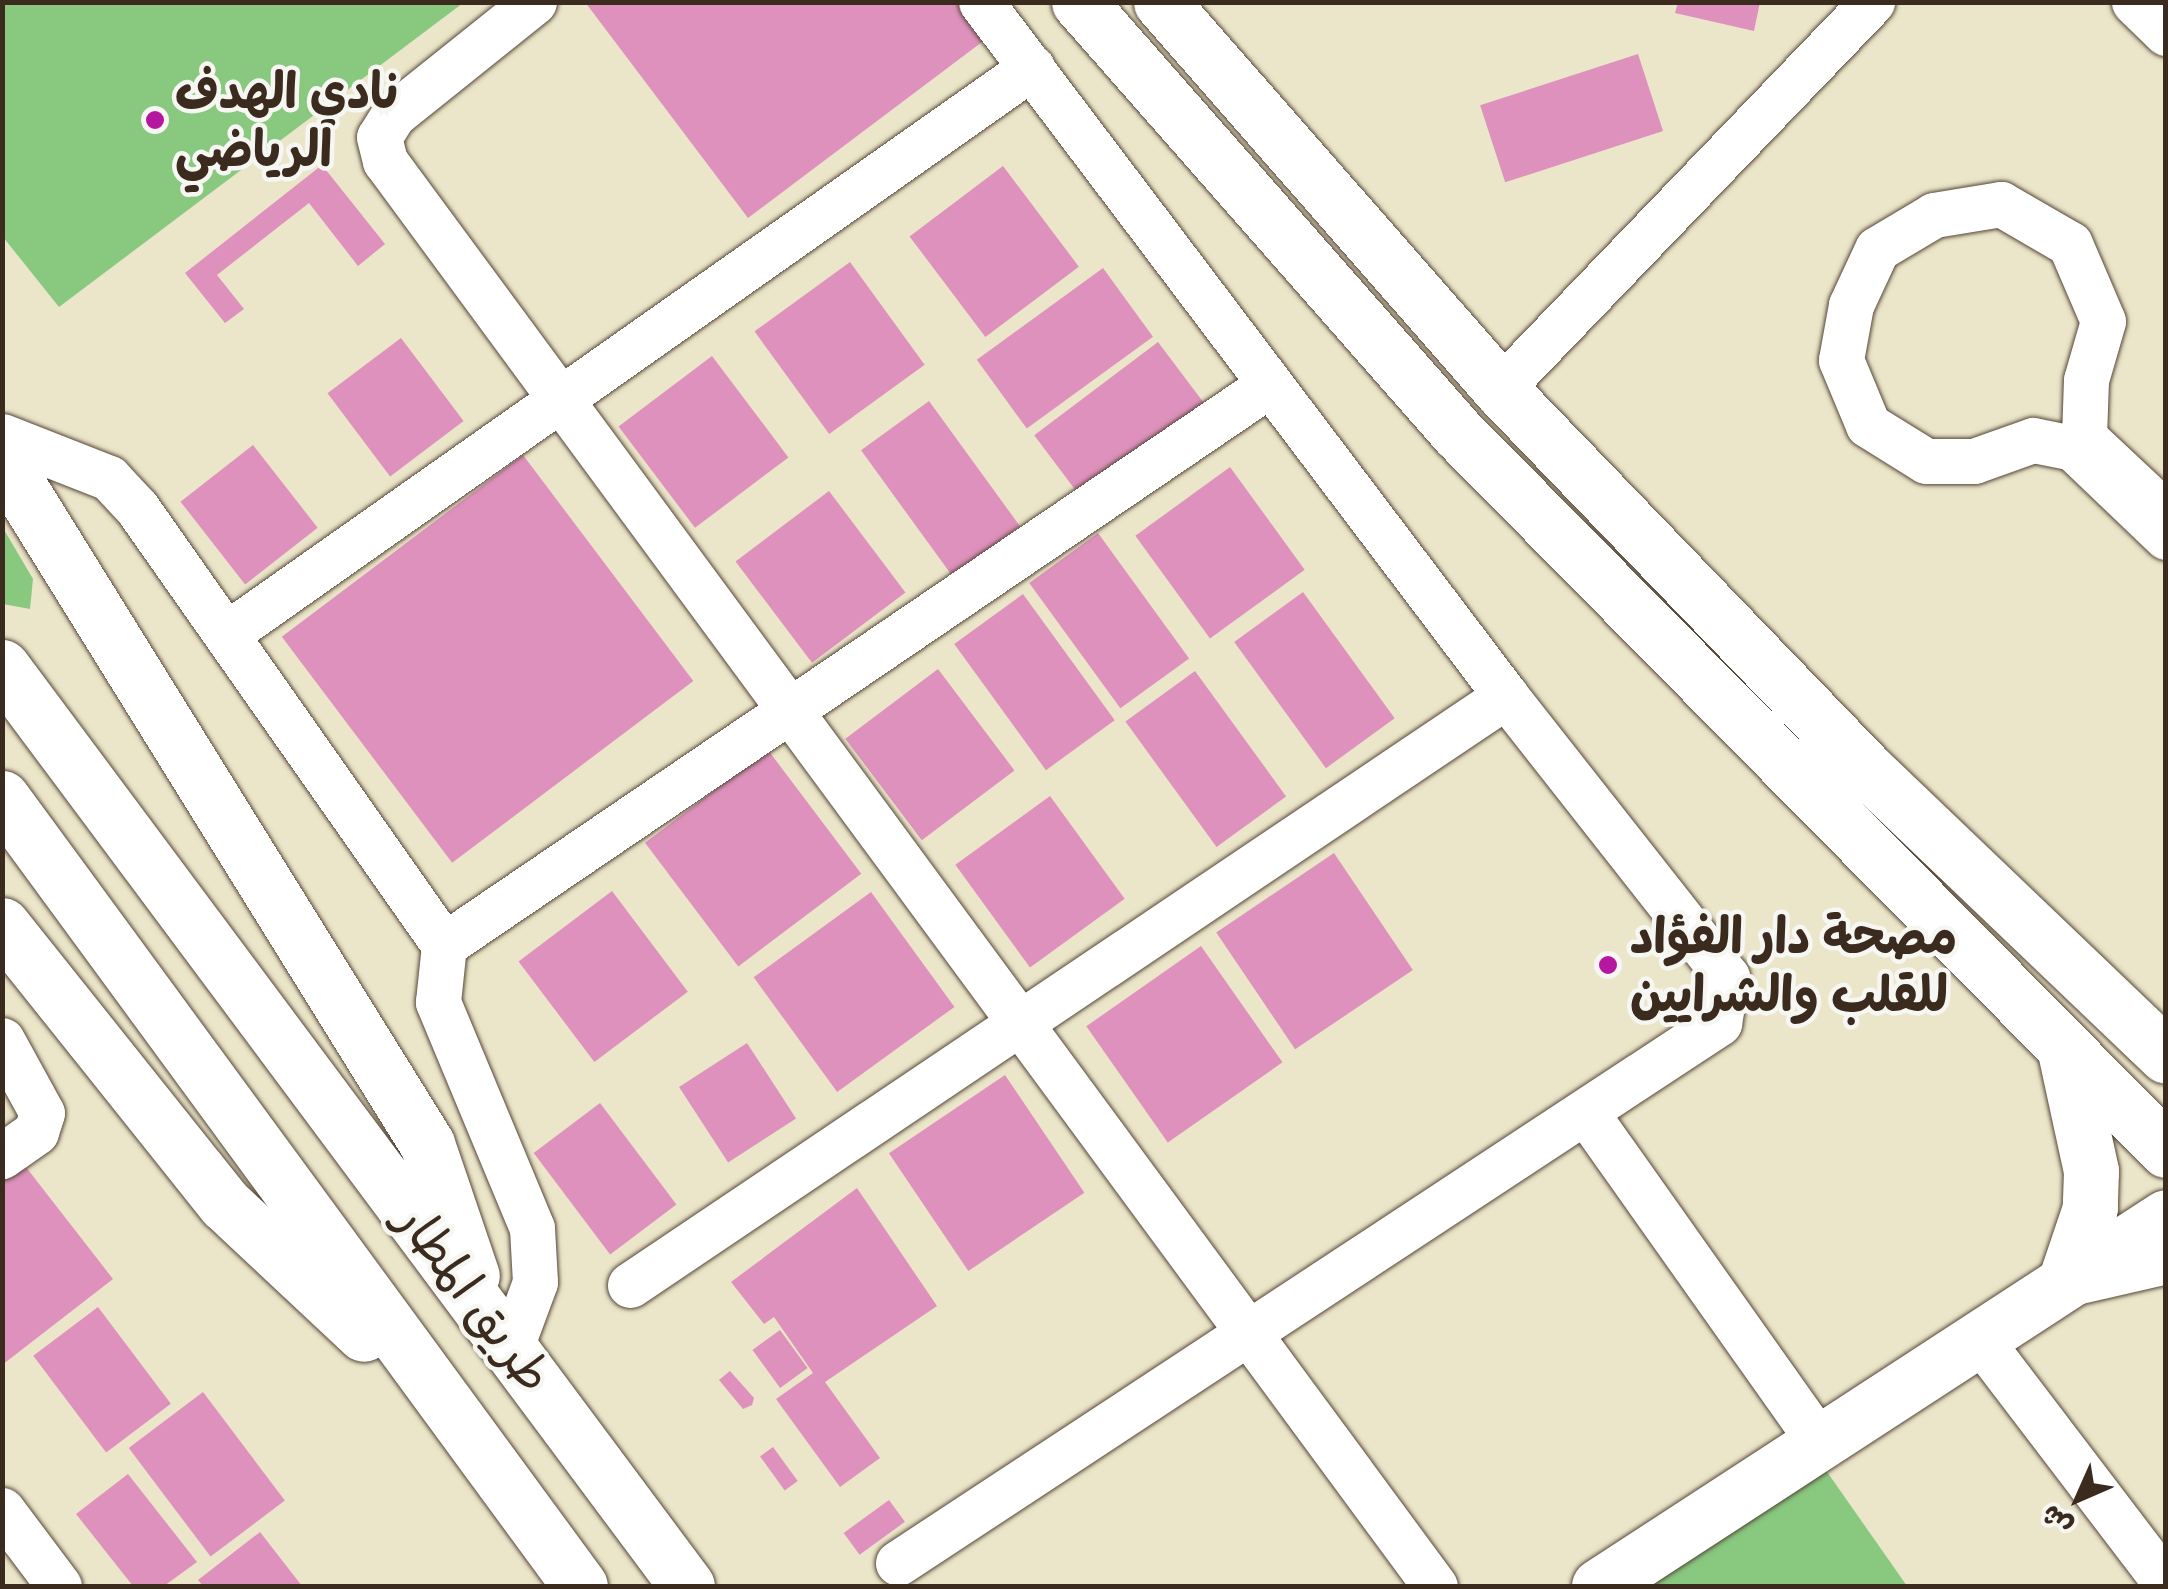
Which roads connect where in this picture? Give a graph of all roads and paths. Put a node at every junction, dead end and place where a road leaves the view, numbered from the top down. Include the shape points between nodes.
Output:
1 (534, 2) edge
2 (981, 2) edge
3 (1079, 2) edge
4 (1160, 2) edge
5 (1872, 2) edge
6 (2134, 2) edge
7 (2166, 33) edge
8 (1032, 68) junction
9 (1269, 385) junction
10 (1500, 389) junction
11 (561, 392) junction
12 (2, 436) edge
13 (2, 459) edge
14 (2166, 514) edge
15 (2166, 537) edge
16 (228, 633) junction
17 (2, 667) edge
18 (1506, 696) junction
19 (790, 706) junction
20 (2, 798) edge
21 (2, 925) edge
22 (444, 945) junction
23 (1020, 1020) junction
24 (2, 1040) edge
25 (2163, 1052) edge
26 (2066, 1056) junction
27 (1589, 1116) junction
28 (2166, 1150) edge
29 (2, 1156) edge
30 (2166, 1217) edge
31 (2166, 1256) edge
32 (2066, 1279) junction
33 (630, 1285) dead end
34 (477, 1298) junction
35 (1250, 1334) junction
36 (1978, 1337) junction
37 (511, 1347) junction
38 (424, 1384) junction
39 (1819, 1442) junction
40 (2, 1510) edge
41 (898, 1563) dead end
42 (2166, 1584) edge
43 (59, 1586) edge
44 (580, 1586) edge
45 (687, 1586) edge
46 (1435, 1586) edge
47 (1599, 1586) edge

1 - 11 street via 393,115 379,137 386,161
2 - 8 street
3 - 26 main road via 1456,432
4 - 10 main road
5 - 10 street
6 - 7 street
8 - 9 street
8 - 11 street
9 - 18 street
9 - 19 street
10 - 25 main road via 1868,770
11 - 16 street
11 - 19 street
12 - 16 street via 108,478
13 - 34 main road via 427,1144 459,1220
14 - 15 street via 2084,437 2086,380 2103,321 2070,244 2001,204 1934,216 1877,249 1851,305 1841,360 1868,425 1926,462 1974,461 2034,440 2073,448
16 - 22 street
17 - 34 main road, طريق المطار
18 - 23 street
18 - 27 street via 1726,977 1719,1022
19 - 22 street
19 - 23 street
20 - 38 main road, طريق المطار
21 - 38 main road via 262,1244
22 - 37 street via 438,1002 532,1228 534,1282
23 - 33 street
23 - 35 street
24 - 29 street via 42,1123
26 - 28 main road
26 - 32 main road via 2091,1171 2090,1208
27 - 35 street
27 - 39 street
30 - 32 main road
31 - 32 main road
32 - 36 main road
34 - 37 main road, طريق المطار
35 - 41 street
35 - 46 street
36 - 39 main road
36 - 42 street
37 - 45 main road, طريق المطار
38 - 44 main road, طريق المطار
39 - 47 main road
40 - 43 street

